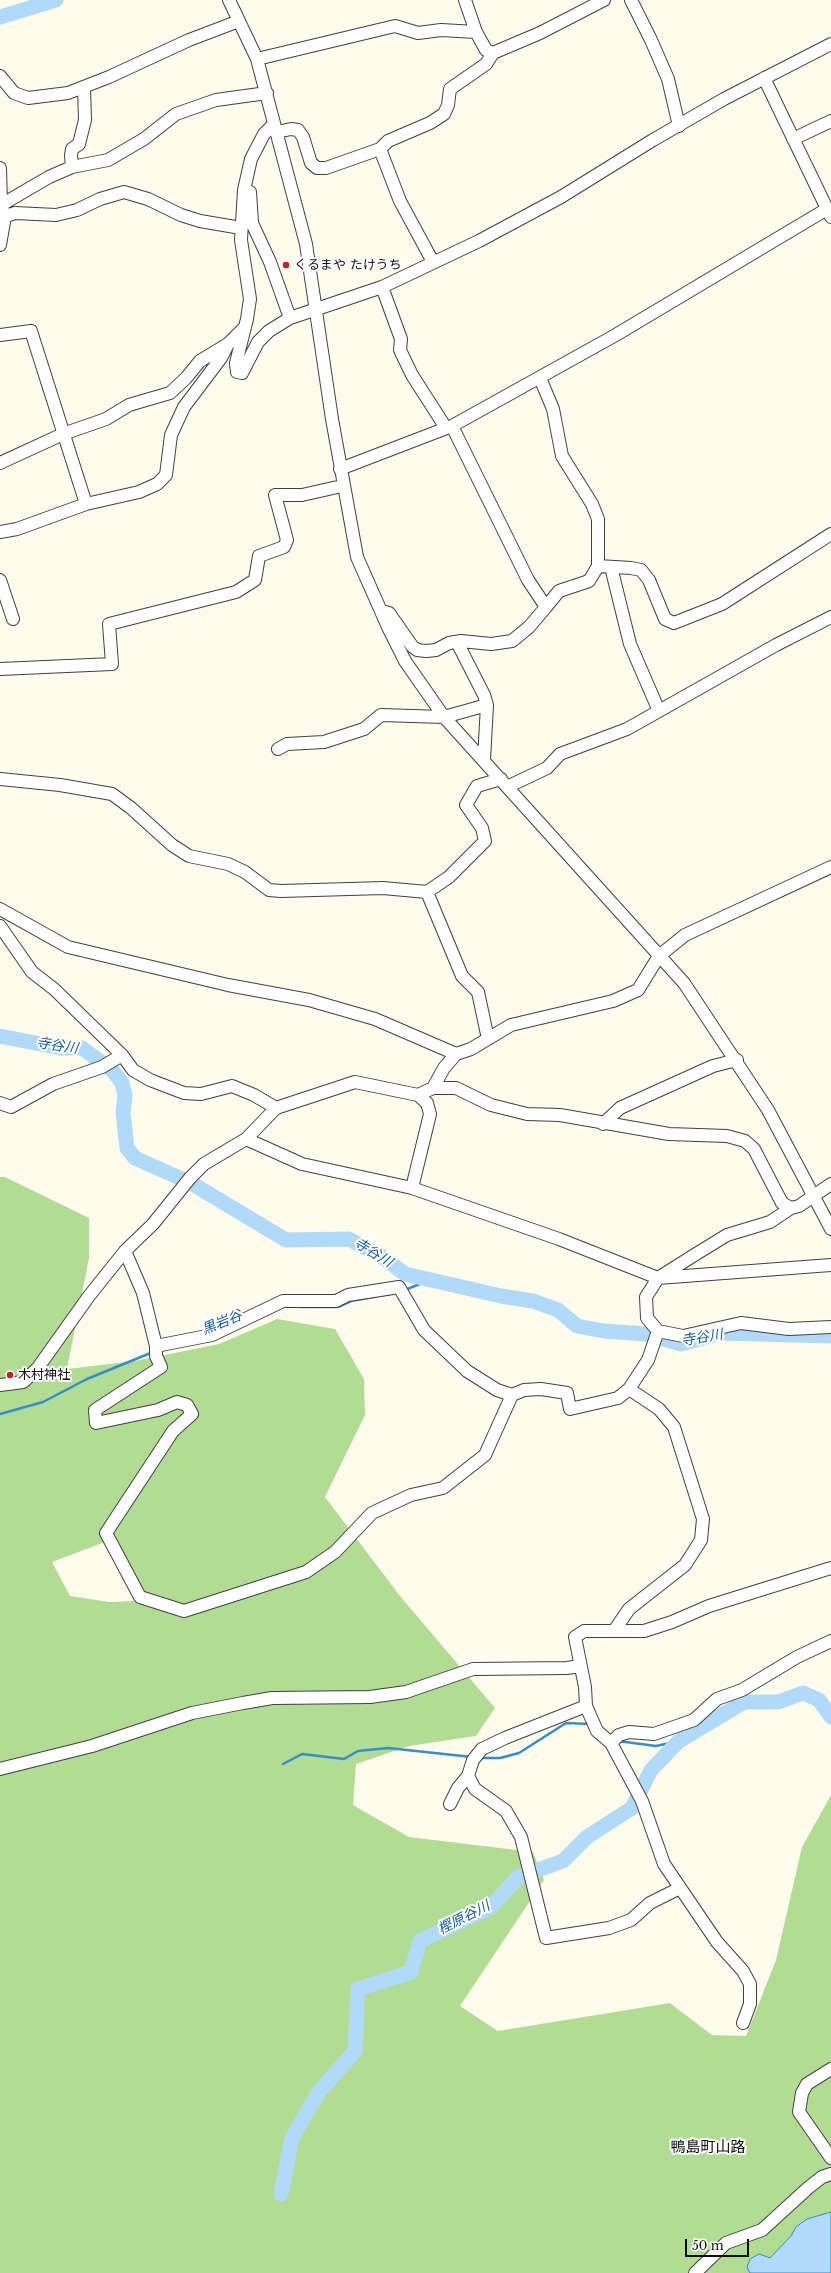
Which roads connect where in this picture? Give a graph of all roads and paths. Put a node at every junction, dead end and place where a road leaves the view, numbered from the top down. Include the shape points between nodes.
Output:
1 (229, 0) edge
2 (465, 0) edge
3 (604, 0) edge
4 (631, 0) edge
5 (239, 21) junction
6 (476, 32) junction
7 (831, 44) edge
8 (493, 53) junction
9 (257, 59) junction
10 (0, 76) edge
11 (764, 78) junction
12 (84, 88) junction
13 (267, 93) junction
14 (831, 121) edge
15 (679, 126) junction
16 (275, 128) junction
17 (793, 139) junction
18 (380, 149) junction
19 (0, 168) edge
20 (72, 168) junction
21 (247, 176) junction
22 (2, 213) edge
23 (829, 213) edge
24 (242, 221) junction
25 (0, 245) edge
26 (433, 262) junction
27 (382, 287) junction
28 (317, 308) junction
29 (290, 318) junction
30 (245, 327) junction
31 (0, 335) edge
32 (228, 344) junction
33 (540, 378) junction
34 (449, 427) junction
35 (63, 434) junction
36 (0, 463) edge
37 (340, 470) junction
38 (342, 486) junction
39 (86, 504) junction
40 (0, 532) edge
41 (831, 534) edge
42 (598, 566) junction
43 (611, 567) junction
44 (0, 580) edge
45 (546, 607) junction
46 (380, 610) junction
47 (831, 617) edge
48 (13, 619) dead end
49 (457, 642) junction
50 (0, 669) edge
51 (487, 705) junction
52 (660, 711) junction
53 (444, 717) junction
54 (278, 749) dead end
55 (484, 760) junction
56 (0, 779) edge
57 (505, 783) junction
58 (831, 867) edge
59 (427, 892) junction
60 (0, 909) edge
61 (0, 926) edge
62 (659, 956) junction
63 (488, 1038) junction
64 (456, 1054) junction
65 (122, 1055) junction
66 (737, 1060) junction
67 (433, 1088) junction
68 (418, 1095) junction
69 (0, 1103) edge
70 (276, 1108) junction
71 (603, 1124) junction
72 (246, 1138) junction
73 (831, 1184) edge
74 (412, 1188) junction
75 (814, 1195) junction
76 (791, 1208) junction
77 (831, 1229) edge
78 (125, 1251) junction
79 (831, 1264) edge
80 (658, 1278) junction
81 (831, 1327) edge
82 (656, 1337) junction
83 (156, 1350) junction
84 (0, 1385) edge
85 (629, 1389) junction
86 (512, 1395) junction
87 (831, 1568) edge
88 (614, 1631) junction
89 (831, 1641) edge
90 (580, 1666) junction
91 (586, 1706) junction
92 (615, 1739) junction
93 (0, 1769) edge
94 (468, 1776) junction
95 (450, 1804) dead end
96 (680, 1888) junction
97 (743, 2023) dead end
98 (831, 2069) edge
99 (831, 2158) edge
100 (831, 2174) edge
101 (695, 2273) edge

1 - 5 street
2 - 6 street
3 - 8 street via 534,36
4 - 15 street via 668,79
5 - 9 street
5 - 12 street via 189,40
6 - 8 street via 486,50
6 - 9 street via 441,30 418,33 395,26
7 - 11 street
8 - 18 street via 486,64 450,89 444,114 430,123 388,141
9 - 13 street
10 - 12 street via 14,93 28,98 62,94
11 - 15 street
11 - 17 street
12 - 20 street via 85,120 80,144 72,149
13 - 16 street
13 - 20 street via 216,100 176,114 144,139 108,160
14 - 17 street
15 - 26 street via 561,197
16 - 18 street via 298,130 303,137 310,163 317,168 326,168
16 - 21 street via 264,134 251,159
16 - 28 street via 306,244
17 - 23 street
18 - 26 street via 400,201
19 - 22 street
20 - 22 street via 49,177
21 - 24 street
21 - 29 street via 252,223 270,262
22 - 24 street via 56,215 124,192 148,199 200,221
22 - 25 street
23 - 33 street
24 - 30 street via 250,299
26 - 27 street
27 - 28 street
27 - 34 street via 401,339 400,350 412,375
28 - 29 street
28 - 37 street
29 - 30 street via 269,331 258,342 242,373 237,372 236,363
30 - 32 street
31 - 35 street via 31,331
32 - 35 street via 200,361 170,393 129,405 106,419
32 - 39 street via 221,358 184,407 171,435 166,476 157,484 139,492
33 - 34 street
33 - 42 street via 553,409 562,456 592,504 598,519
34 - 37 street
34 - 45 street via 528,580
35 - 36 street
35 - 39 street
37 - 38 street
38 - 46 street via 357,557
38 - 50 street via 302,495 275,495 287,540 284,547 259,556 255,580 236,592 221,597 109,624 112,664
39 - 40 street via 17,529
41 - 43 street via 722,604 674,623 665,619 649,580 641,570
42 - 43 street
42 - 45 street via 589,581 559,591
43 - 52 street via 630,644
44 - 48 street
45 - 49 street via 529,628 512,642
46 - 49 street via 389,613 417,650 436,650
46 - 53 street via 405,661
47 - 52 street
49 - 51 street
51 - 53 street
51 - 55 street
52 - 57 street via 627,729 560,754 547,768
53 - 54 street via 381,715 364,729 324,742 287,744
53 - 55 street
55 - 57 street
56 - 59 street via 60,785 112,794 172,845 189,856 228,864 269,890 383,888
57 - 59 street via 476,786 466,805 482,828 485,841 449,877
57 - 62 street
58 - 62 street via 685,935
59 - 63 street via 462,976 478,992
60 - 64 street via 68,947 228,985 309,1000 375,1019
61 - 65 street via 32,972 54,988
62 - 63 street via 638,990 613,1001 510,1025
62 - 66 street via 684,982
63 - 64 street via 471,1049
64 - 67 street via 444,1068
65 - 69 street via 106,1065 53,1084 11,1106
65 - 70 street via 136,1072 184,1093 201,1094 232,1086
66 - 71 street via 713,1066 620,1108
66 - 75 street via 768,1110
67 - 68 street
67 - 71 street via 456,1088 491,1105 527,1114 560,1115
68 - 70 street via 355,1082
68 - 74 street via 427,1103 430,1114
70 - 72 street
71 - 76 street via 669,1134 727,1136 745,1141 754,1149 782,1203
72 - 74 street via 302,1164
72 - 78 street via 204,1164 153,1224
73 - 75 street
74 - 80 street via 559,1239
75 - 76 street via 799,1206
75 - 77 street
76 - 80 street via 770,1222 728,1235
78 - 83 street via 143,1293
78 - 84 street via 37,1369 23,1382
79 - 80 street
80 - 82 street via 646,1297 647,1318
81 - 82 street via 789,1329 741,1323 683,1336
82 - 85 street via 648,1360
83 - 86 street via 212,1335 283,1301 336,1301 348,1295 402,1291 424,1330 462,1366 497,1390
83 - 86 street via 161,1367 95,1410 96,1423 158,1410 177,1402 187,1405 192,1414 173,1431 106,1533 140,1597 184,1611 306,1572 335,1552 372,1513 411,1494 443,1488 486,1455
85 - 86 street via 618,1398 570,1409 567,1393 541,1389 524,1390
85 - 88 street via 659,1409 674,1427 703,1519 701,1540 685,1565 629,1609
87 - 88 street via 709,1606 644,1631
88 - 90 street via 584,1631 575,1637
89 - 92 street via 797,1657 742,1690 717,1699 694,1720 654,1734 629,1732
90 - 91 street
90 - 93 street via 473,1669 399,1693 370,1697 272,1698 243,1703 192,1714 92,1746
91 - 92 street via 595,1726
91 - 94 street via 482,1749 475,1758
92 - 96 street via 664,1864
94 - 95 street
94 - 96 street via 475,1789 506,1811 521,1837 546,1938 609,1928 631,1920 650,1903
96 - 97 street via 717,1942 743,1971 750,1984 750,2004
98 - 99 street via 807,2084 802,2093 799,2112
100 - 101 street via 813,2184 762,2230 726,2243

